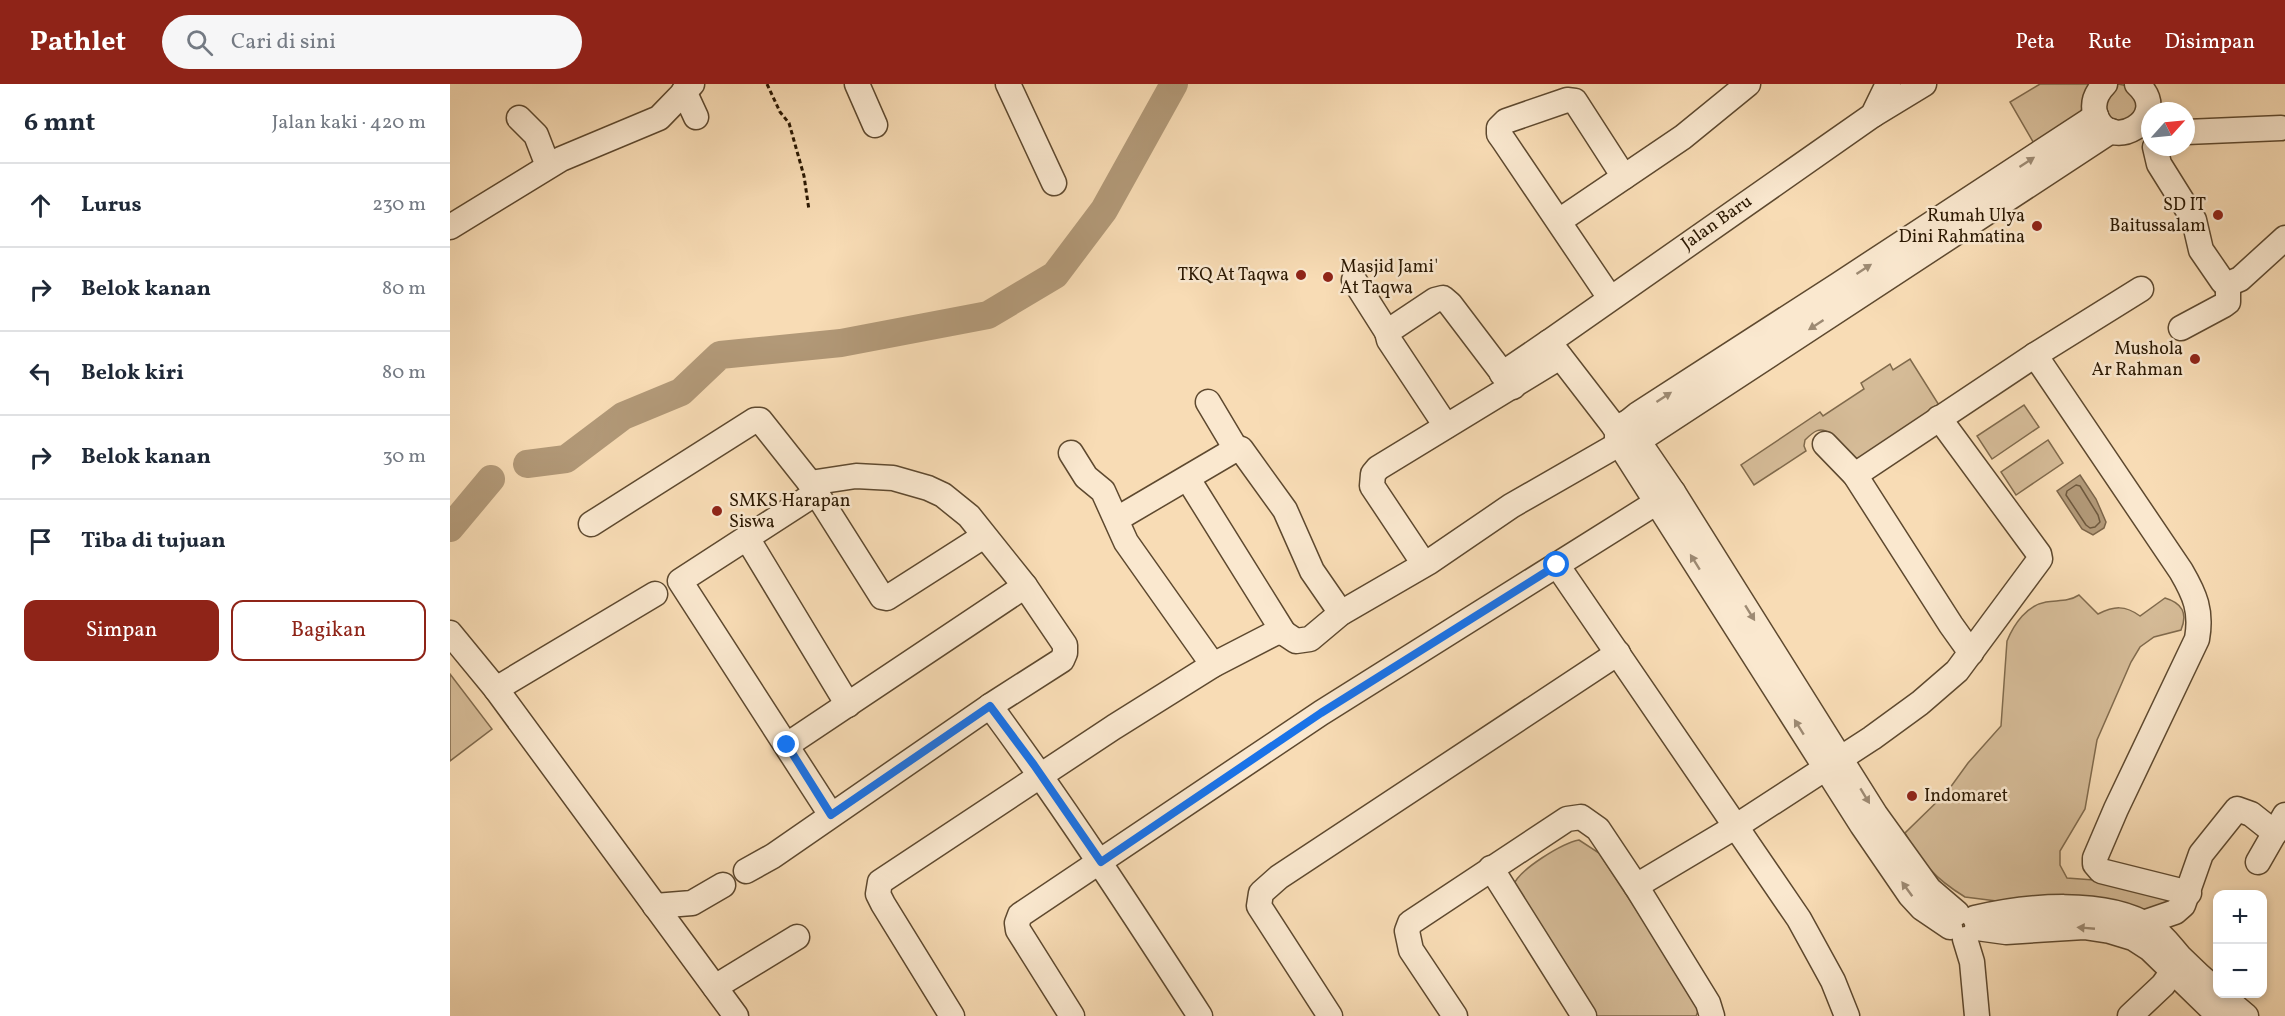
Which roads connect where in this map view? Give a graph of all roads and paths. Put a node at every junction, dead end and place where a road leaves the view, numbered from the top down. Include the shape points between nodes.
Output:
1 (767, 84) edge
2 (857, 84) edge
3 (1008, 84) edge
4 (1748, 84) edge
5 (1888, 84) edge
6 (1924, 84) edge
7 (2105, 84) edge
8 (2141, 86) edge
9 (688, 87) edge
10 (2148, 102) edge
11 (1873, 115) junction
12 (696, 117) dead end
13 (519, 118) dead end
14 (2103, 123) junction
15 (875, 124) dead end
16 (2141, 125) edge
17 (2281, 128) dead end
18 (2195, 132) edge
19 (2157, 156) edge
20 (548, 166) junction
21 (1624, 177) junction
22 (1054, 183) dead end
23 (809, 210) dead end
24 (1559, 221) junction
25 (450, 227) edge
26 (2285, 238) edge
27 (1354, 280) dead end
28 (2228, 284) junction
29 (2140, 289) dead end
30 (1610, 298) junction
31 (2181, 328) dead end
32 (1387, 332) junction
33 (1555, 350) junction
34 (2035, 355) junction
35 (1508, 380) junction
36 (1209, 402) dead end
37 (1939, 418) junction
38 (1446, 426) junction
39 (1623, 436) junction
40 (1825, 444) dead end
41 (1236, 449) junction
42 (1071, 453) dead end
43 (1855, 475) junction
44 (1188, 479) junction
45 (813, 488) junction
46 (1665, 497) junction
47 (1117, 519) junction
48 (591, 524) dead end
49 (984, 536) junction
50 (747, 538) junction
51 (1424, 564) junction
52 (1557, 565) junction
53 (1025, 586) junction
54 (668, 588) junction
55 (1341, 613) junction
56 (450, 633) edge
57 (1284, 633) junction
58 (1618, 653) junction
59 (1971, 653) junction
60 (1213, 665) junction
61 (496, 689) junction
62 (848, 705) junction
63 (990, 706) junction
64 (787, 745) junction
65 (1833, 763) junction
66 (1040, 776) junction
67 (831, 815) junction
68 (2280, 824) edge
69 (1735, 827) junction
70 (1101, 862) junction
71 (2258, 862) dead end
72 (1491, 868) junction
73 (746, 871) dead end
74 (723, 885) dead end
75 (1636, 886) junction
76 (2189, 893) junction
77 (692, 903) junction
78 (655, 906) junction
79 (1965, 925) junction
80 (2134, 930) junction
81 (797, 937) dead end
82 (679, 938) junction
83 (2177, 966) junction
84 (715, 987) junction
85 (2213, 989) edge
86 (2225, 998) edge
87 (736, 1016) edge
88 (952, 1016) edge
89 (1072, 1016) edge
90 (1200, 1016) edge
91 (1330, 1016) edge
92 (1455, 1016) edge
93 (1584, 1016) edge
94 (1712, 1016) edge
95 (1847, 1016) edge
96 (1977, 1016) edge
97 (2130, 1016) edge
98 (2218, 1016) edge
99 (2246, 1016) edge

1 - 23 path via 789,123
2 - 15 street
3 - 22 street
4 - 21 street via 1683,137
5 - 11 street, Jalan Baru
6 - 11 street
7 - 14 street via 2094,102
8 - 10 street
9 - 12 street
9 - 20 street via 659,118
11 - 30 street, Jalan Baru
13 - 20 street via 536,135
14 - 16 street via 2118,133
14 - 39 street
17 - 18 street
19 - 28 street via 2194,220 2201,250
20 - 25 street
21 - 24 street
21 - 24 street via 1575,101 1567,100 1506,121 1499,134
24 - 30 street
26 - 28 street via 2240,279
27 - 32 street
28 - 31 street via 2228,302
29 - 34 street
30 - 33 street, Jalan Baru
32 - 35 street via 1443,298
32 - 38 street
33 - 35 street, Jalan Baru
33 - 39 street
34 - 37 street
34 - 76 street via 2195,597 2200,621 2197,639 2095,858 2101,871
35 - 38 street, Jalan Baru
36 - 41 street
37 - 43 street
37 - 59 street via 2040,554
38 - 51 street, Jalan Baru via 1373,474 1372,486
39 - 46 street
39 - 51 street
40 - 43 street
41 - 44 street
41 - 55 street via 1245,453 1285,510 1312,571
42 - 47 street via 1086,477 1103,491
43 - 59 street
44 - 47 street
44 - 57 street
45 - 48 street via 760,420 755,420
45 - 49 street via 856,476 893,478 943,495
45 - 49 street via 882,597 887,598
45 - 50 street
46 - 52 street
46 - 65 street
47 - 60 street via 1126,542
49 - 53 street
50 - 54 street
50 - 62 street
51 - 55 street
52 - 58 street
52 - 70 street via 1321,713
53 - 62 street
53 - 63 street via 1065,645 1065,653 1062,660
54 - 61 street
54 - 64 street
55 - 57 street via 1310,639 1296,641
56 - 61 street
57 - 60 street via 1270,634
58 - 69 street
58 - 91 street via 1279,877 1261,893 1259,906
59 - 65 street via 1927,698
60 - 66 street
61 - 78 street
62 - 64 street
63 - 66 street
63 - 67 street
64 - 67 street
65 - 69 street
65 - 79 street via 1923,881
66 - 70 street
66 - 88 street via 880,882 878,894 883,904
67 - 73 street
68 - 71 street
68 - 76 street via 2236,809 2201,854
69 - 75 street
69 - 95 street via 1798,919 1833,981
70 - 89 street via 1020,915 1017,923
70 - 90 street
72 - 75 street via 1567,819 1581,817 1598,829
72 - 92 street via 1410,923 1407,931 1411,950
72 - 93 street
74 - 77 street
75 - 94 street via 1708,1003
76 - 80 street via 2184,905 2175,912
77 - 78 street
77 - 82 street
78 - 82 street
79 - 80 street via 2006,932 2084,927
79 - 96 street
80 - 83 street via 2159,934
81 - 84 street
82 - 84 street
83 - 85 street
83 - 97 street
83 - 98 street
84 - 87 street
86 - 99 street

